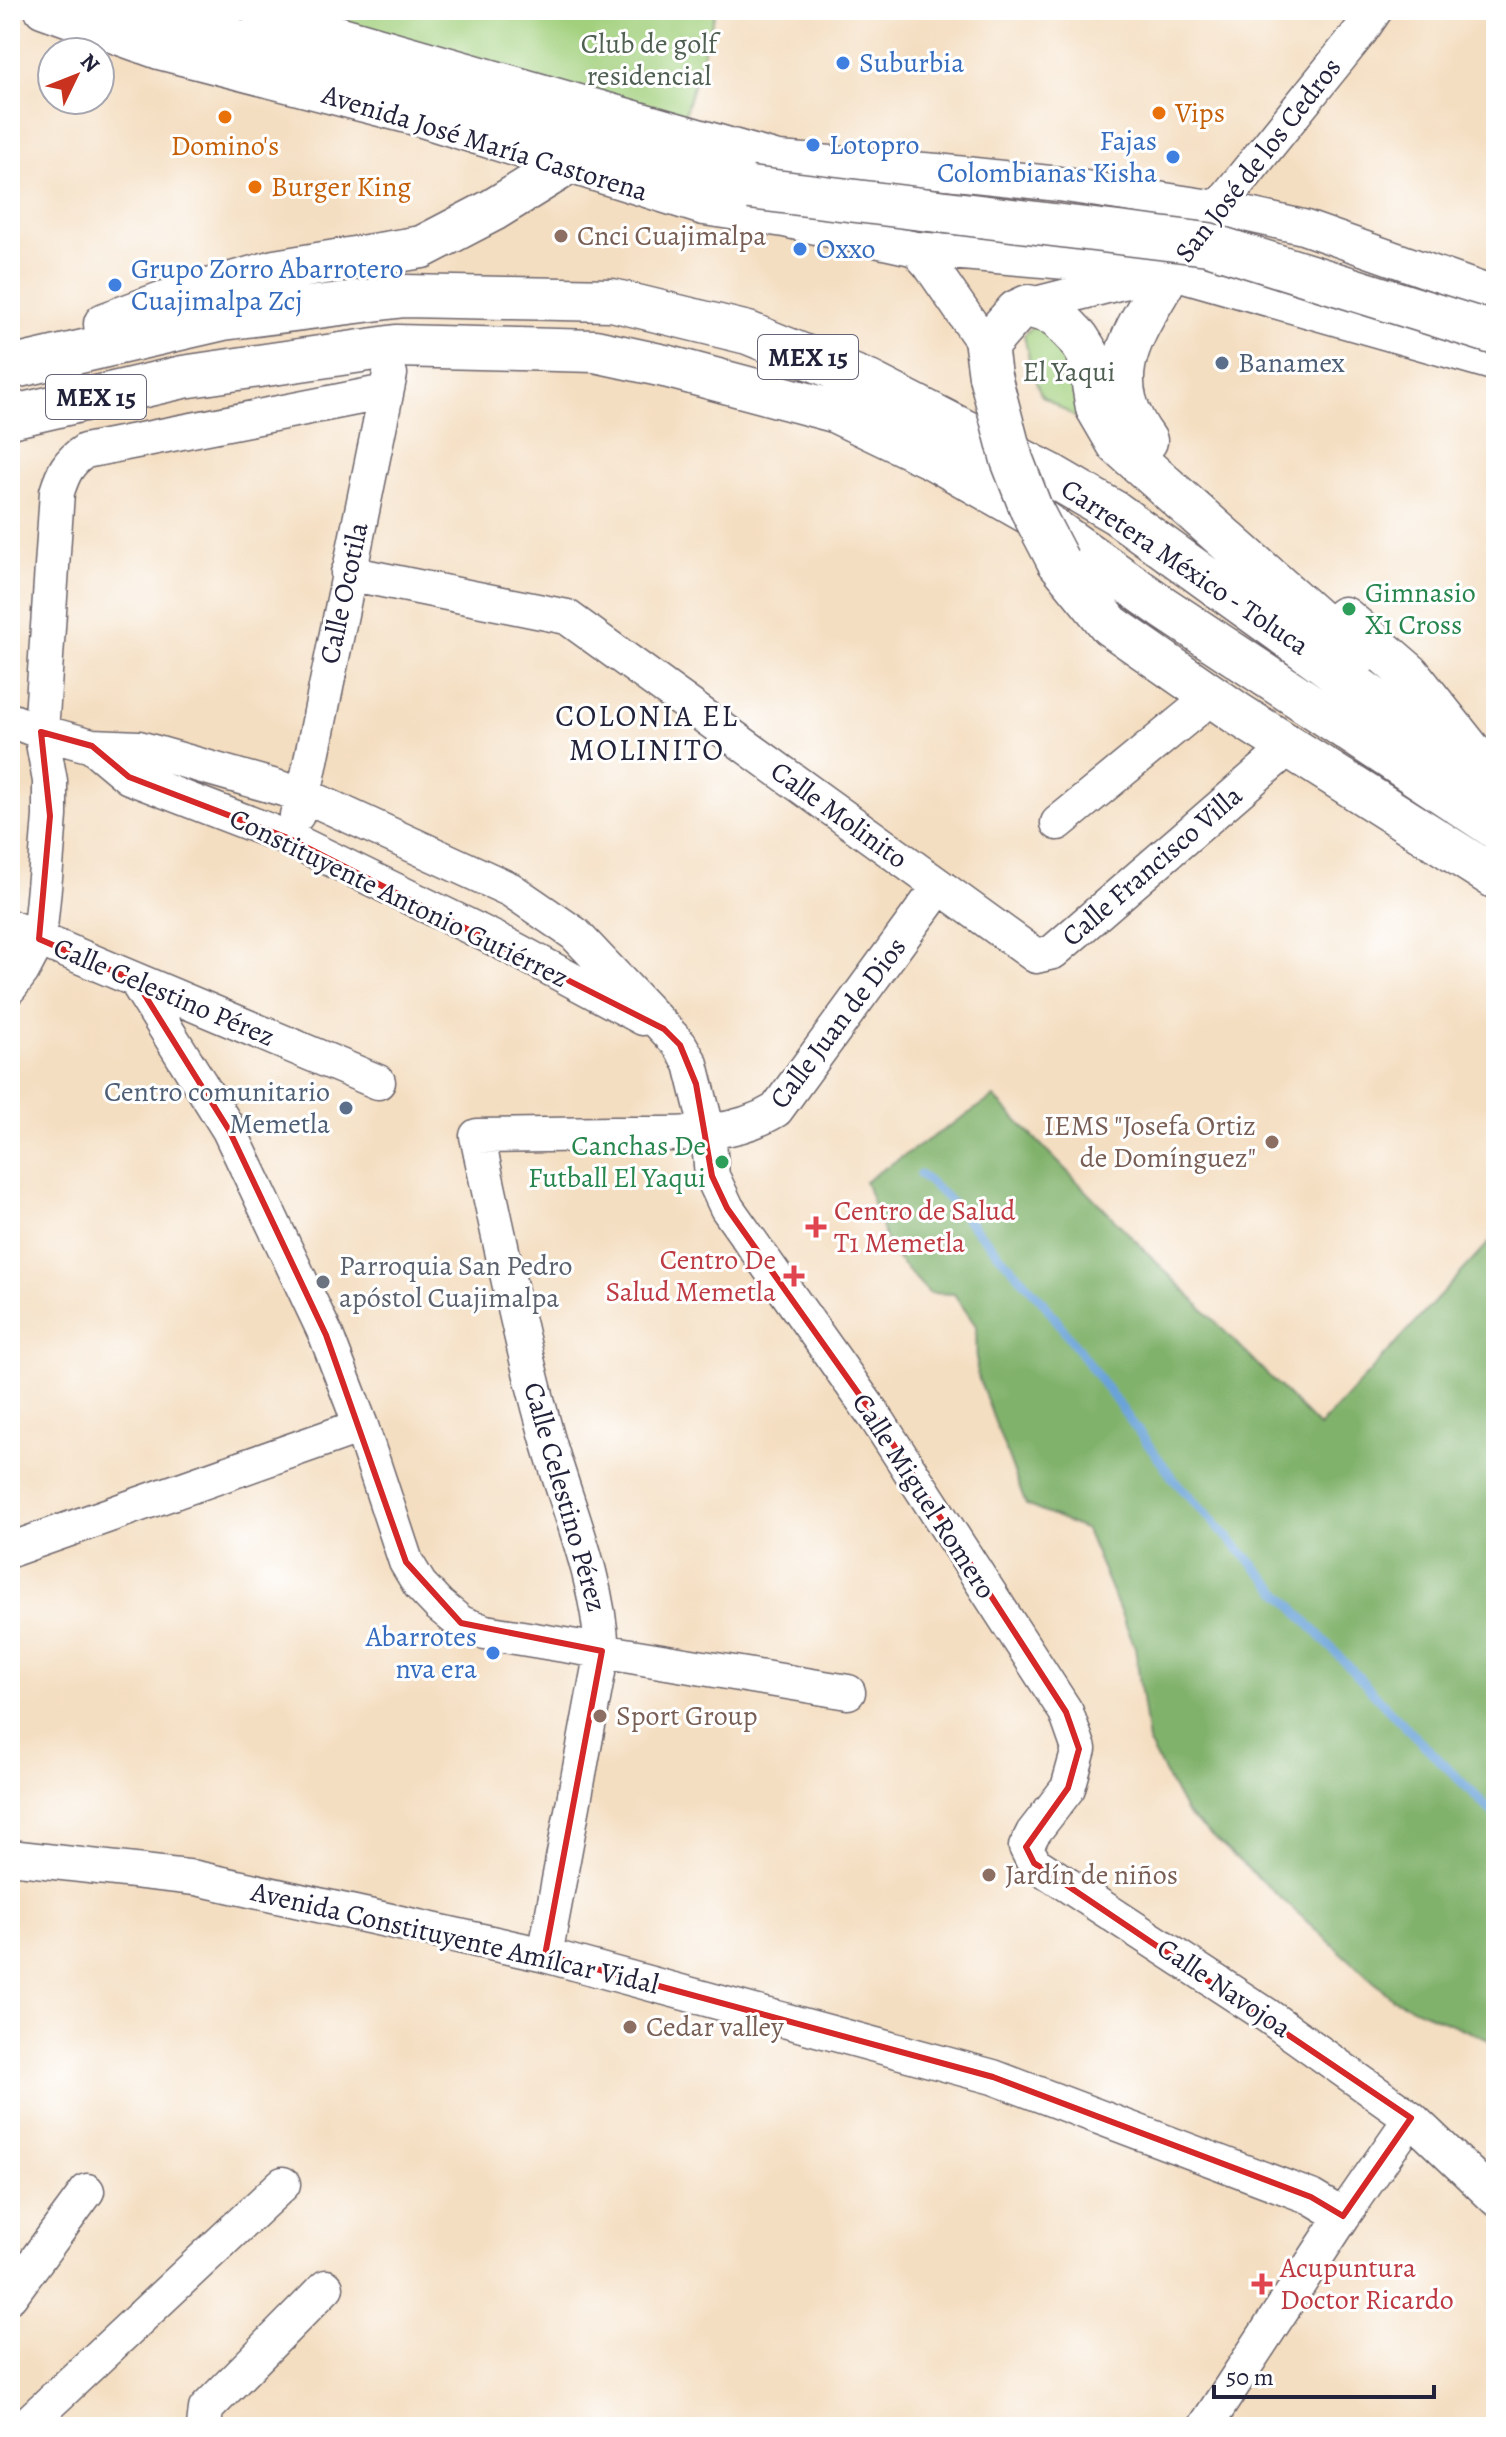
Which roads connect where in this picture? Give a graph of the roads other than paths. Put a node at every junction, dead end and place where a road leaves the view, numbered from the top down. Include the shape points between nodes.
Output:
1 (42, 10) edge
2 (132, 10) edge
3 (258, 10) edge
4 (1375, 10) edge
5 (564, 166) junction
6 (1217, 208) junction
7 (916, 249) junction
8 (1170, 271) junction
9 (1493, 294) edge
10 (1028, 306) junction
11 (396, 346) junction
12 (1486, 350) edge
13 (10, 359) edge
14 (988, 361) junction
15 (10, 368) edge
16 (386, 392) junction
17 (10, 417) edge
18 (348, 573) junction
19 (1197, 709) dead end
20 (10, 720) edge
21 (1454, 729) junction
22 (41, 732) junction
23 (92, 746) junction
24 (1278, 757) dead end
25 (1496, 786) edge
26 (304, 795) junction
27 (1058, 823) dead end
28 (1496, 828) edge
29 (288, 838) junction
30 (1496, 878) edge
31 (939, 887) junction
32 (24, 933) edge
33 (1020, 948) joint
34 (136, 981) junction
35 (10, 987) edge
36 (664, 1029) junction
37 (378, 1082) dead end
38 (708, 1132) junction
39 (477, 1136) joint
40 (361, 1426) junction
41 (10, 1550) edge
42 (602, 1651) junction
43 (848, 1692) dead end
44 (10, 1857) edge
45 (1034, 1863) joint
46 (545, 1955) junction
47 (1411, 2118) junction
48 (283, 2184) dead end
49 (87, 2191) dead end
50 (1496, 2199) edge
51 (1343, 2216) junction
52 (326, 2287) dead end
53 (10, 2296) edge
54 (24, 2427) edge
55 (204, 2427) edge
56 (1205, 2427) edge

1 - 5 street, Avenida José María Castorena via 159,52 419,119
2 - 12 main road, Avenida José María Castorena, bridge via 750,188 1208,244
3 - 6 street via 778,159 1059,184
4 - 6 street, San José de los Cedros
5 - 7 street, Avenida José María Castorena via 704,208
5 - 13 main road via 422,247 275,271 162,303
6 - 8 street, San José de los Cedros
6 - 9 street via 1303,227
7 - 8 street, Avenida José María Castorena
7 - 14 street
8 - 10 street
8 - 12 street, Avenida José María Castorena
8 - 21 main road via 1128,347 1124,404 1136,427 1162,463 1409,674
9 - 12 street
10 - 14 main road via 1017,311
10 - 21 main road via 1055,314 1078,338 1088,354 1097,408 1118,444 1353,653
11 - 16 street, Calle Ocotila
11 - 17 main road, Carretera México - Toluca / MEX 15 via 183,377
11 - 28 main road, Carretera México - Toluca / MEX 15 via 595,351 834,411 1036,517
14 - 30 main road, bridge via 1012,460 1031,509 1058,561 1110,625 1238,714
15 - 25 main road, Carretera México - Toluca / MEX 15 via 223,319 404,296 612,300 748,333 869,382 1116,513
16 - 18 street, Calle Ocotila
16 - 22 street via 85,451 71,460 57,492
18 - 26 street, Calle Ocotila
18 - 31 street, Calle Molinito via 567,617
19 - 27 street
20 - 22 street, Constituyente Antonio Gutiérrez
21 - 25 main road
22 - 23 street, Constituyente Antonio Gutiérrez
22 - 32 street via 50,816
23 - 26 street, Constituyente Antonio Gutiérrez via 139,748
23 - 29 street, Constituyente Antonio Gutiérrez via 129,777
24 - 33 street, Calle Francisco Villa via 1053,952 1036,956
26 - 29 street, Calle Ocotila
26 - 36 street, Constituyente Antonio Gutiérrez via 511,890 575,934
29 - 36 street, Constituyente Antonio Gutiérrez
31 - 33 street, Calle Molinito
31 - 38 street, Calle Juan de Dios via 776,1110 746,1125
32 - 34 street, Calle Celestino Pérez
32 - 35 street via 22,971
34 - 37 street, Calle Celestino Pérez
34 - 40 street via 229,1130 326,1335
36 - 38 street, Constituyente Antonio Gutiérrez via 691,1064
38 - 39 street, Calle Juan de Dios
38 - 45 street, Calle Miguel Romero via 712,1176 727,1208 878,1421 1066,1712 1079,1749 1068,1788 1026,1847
39 - 42 street, Calle Celestino Pérez via 520,1333 601,1624
40 - 41 street
40 - 42 street via 406,1562 439,1605 461,1623 485,1632
42 - 43 street
42 - 46 street, Calle Celestino Pérez
44 - 46 street, Avenida Constituyente Amílcar Vidal via 196,1878
45 - 47 street, Calle Navojoa via 1268,2016
46 - 51 street, Avenida Constituyente Amílcar Vidal via 993,2077 1311,2197
47 - 50 street, Calle Navojoa
47 - 51 street
48 - 54 street
49 - 53 street
51 - 56 street
52 - 55 street via 206,2409

